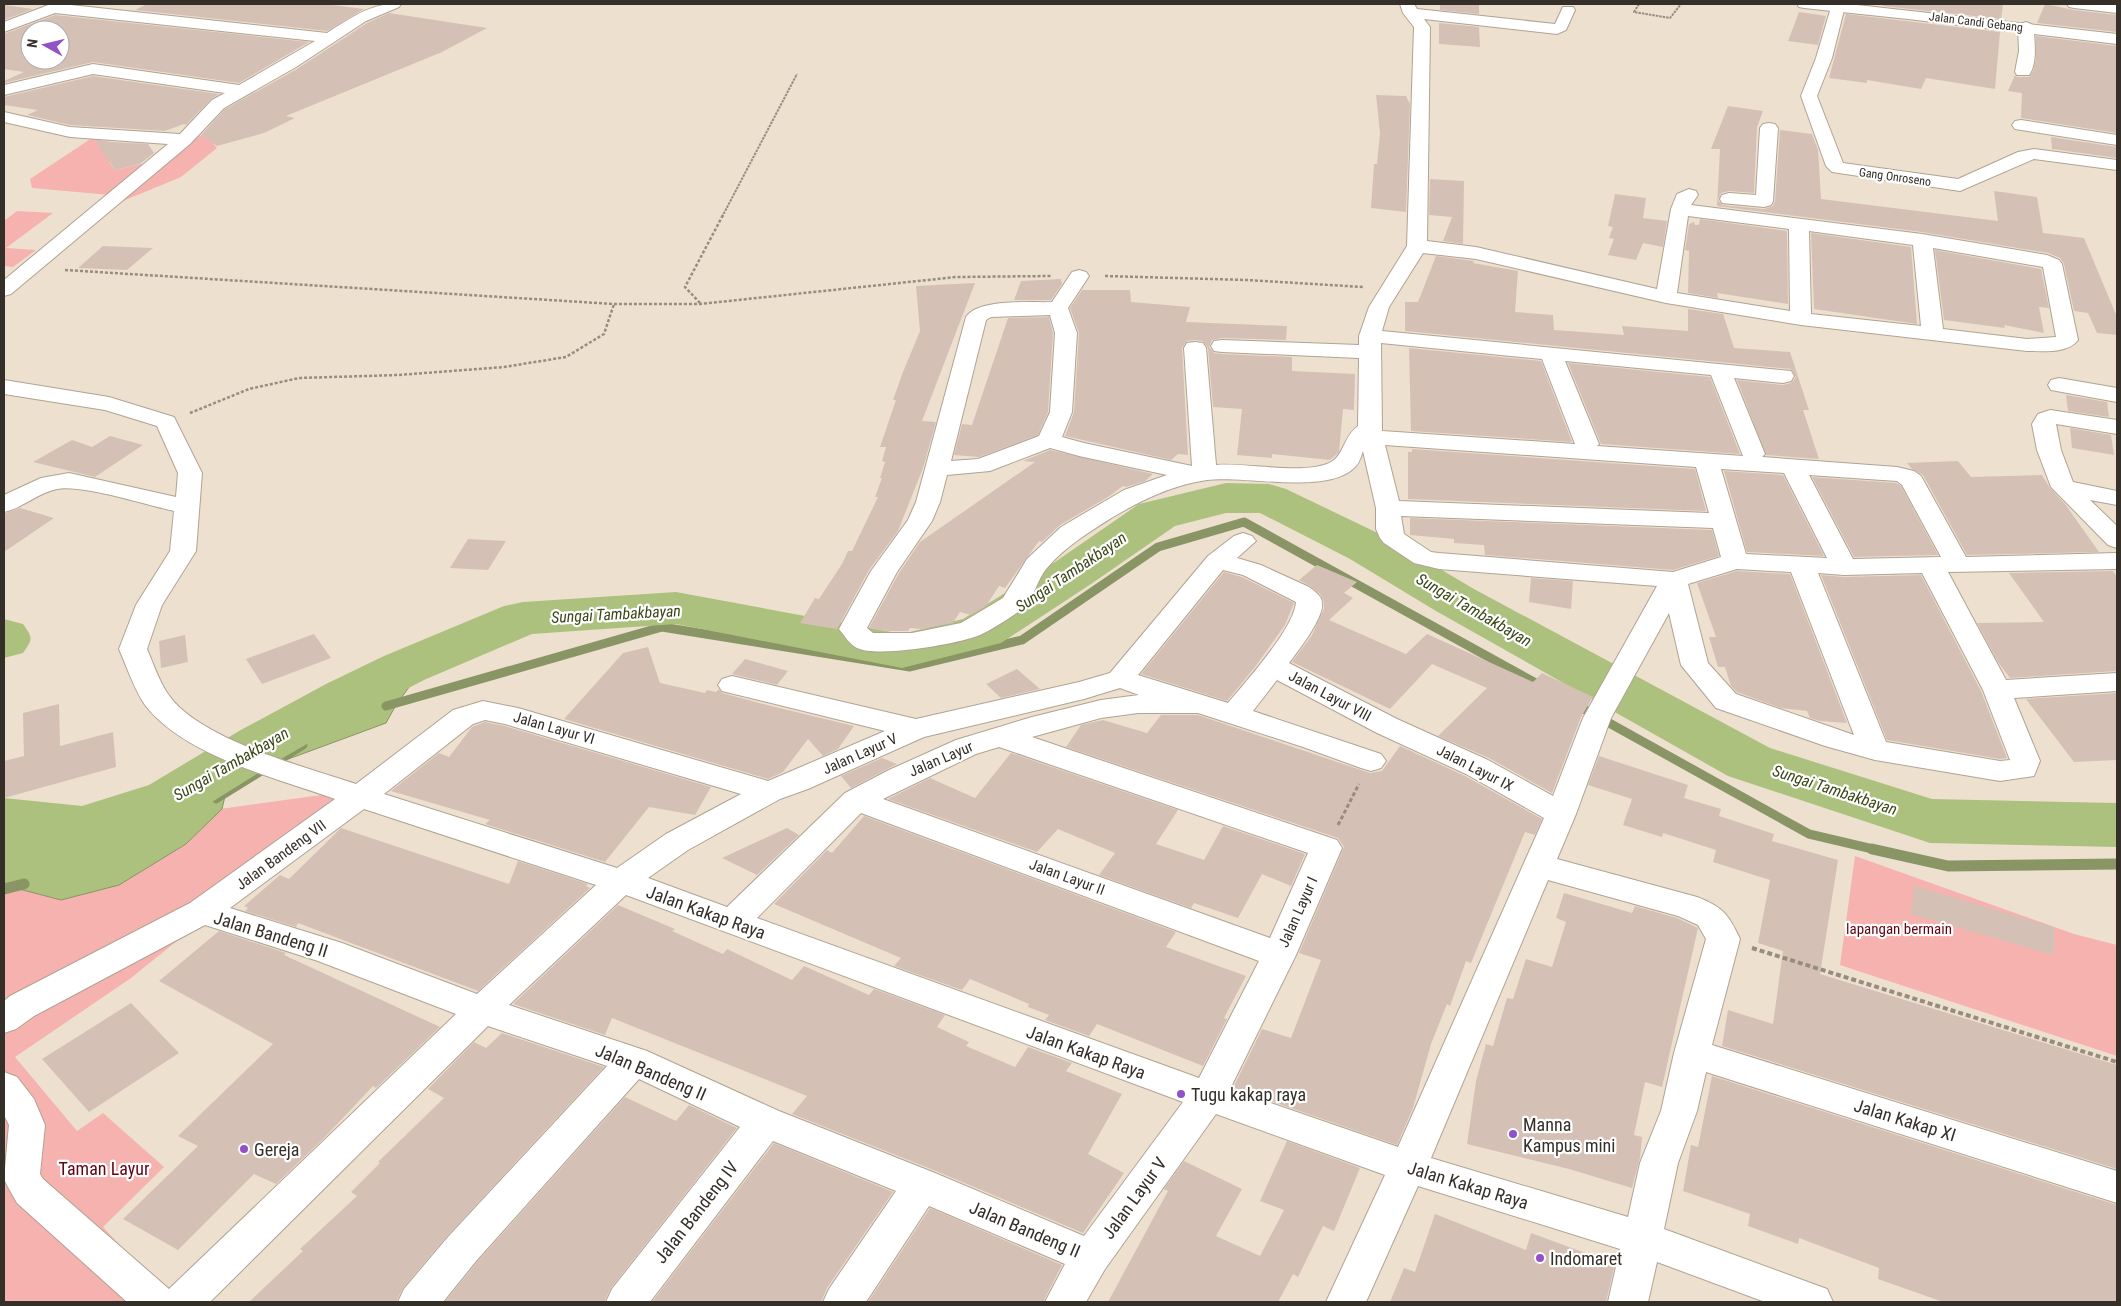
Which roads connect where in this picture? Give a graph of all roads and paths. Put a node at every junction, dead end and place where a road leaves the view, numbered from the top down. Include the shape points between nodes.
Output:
1 (394, 4) edge
2 (1639, 4) edge
3 (1681, 4) edge
4 (1804, 4) edge
5 (2074, 4) edge
6 (59, 6) edge
7 (1838, 6) junction
8 (186, 8) dead end
9 (1409, 9) edge
10 (2117, 9) edge
11 (1568, 10) dead end
12 (164, 20) junction
13 (4, 27) edge
14 (2026, 27) junction
15 (329, 38) junction
16 (2117, 39) edge
17 (2023, 72) dead end
18 (797, 74) dead end
19 (4, 90) edge
20 (243, 91) junction
21 (4, 117) edge
22 (2022, 125) dead end
23 (1769, 128) dead end
24 (184, 140) junction
25 (2117, 140) edge
26 (2117, 165) edge
27 (1680, 208) junction
28 (1799, 224) junction
29 (1922, 240) junction
30 (1418, 246) junction
31 (32, 268) junction
32 (1079, 276) junction
33 (1389, 289) junction
34 (4, 290) edge
35 (1666, 296) junction
36 (614, 304) junction
37 (700, 304) junction
38 (1058, 308) junction
39 (1801, 318) junction
40 (1933, 335) junction
41 (1370, 344) junction
42 (1222, 346) dead end
43 (1195, 348) dead end
44 (1551, 353) junction
45 (1720, 370) junction
46 (1783, 376) dead end
47 (2059, 385) dead end
48 (4, 387) edge
49 (2117, 395) edge
50 (166, 422) junction
51 (2117, 428) edge
52 (1370, 433) junction
53 (1049, 440) junction
54 (1587, 444) dead end
55 (1753, 454) dead end
56 (1707, 462) junction
57 (1792, 466) junction
58 (936, 469) junction
59 (1203, 474) junction
60 (2063, 487) junction
61 (2117, 498) edge
62 (4, 505) edge
63 (187, 507) junction
64 (1388, 508) junction
65 (1723, 521) junction
66 (2117, 540) edge
67 (1243, 541) dead end
68 (1217, 561) junction
69 (1735, 561) junction
70 (2117, 561) edge
71 (1944, 565) junction
72 (1802, 566) junction
73 (1844, 567) junction
74 (1674, 580) junction
75 (1274, 666) junction
76 (1120, 679) junction
77 (2117, 682) edge
78 (732, 685) dead end
79 (1997, 690) junction
80 (1202, 704) junction
81 (1234, 715) junction
82 (1387, 726) joint
83 (916, 728) junction
84 (1001, 737) junction
85 (1875, 750) junction
86 (1371, 761) joint
87 (769, 792) junction
88 (360, 798) junction
89 (856, 800) junction
90 (1562, 814) junction
91 (1326, 848) junction
92 (1539, 866) junction
93 (621, 881) junction
94 (202, 912) junction
95 (732, 922) junction
96 (1723, 939) junction
97 (1279, 955) junction
98 (482, 1010) junction
99 (4, 1019) edge
100 (1692, 1053) junction
101 (634, 1061) junction
102 (2117, 1062) edge
103 (4, 1087) edge
104 (1208, 1096) junction
105 (766, 1122) junction
106 (1408, 1167) junction
107 (922, 1185) junction
108 (2117, 1187) edge
109 (1643, 1239) junction
110 (1091, 1258) junction
111 (155, 1302) edge
112 (183, 1302) edge
113 (418, 1302) edge
114 (626, 1302) edge
115 (843, 1302) edge
116 (1065, 1302) edge
117 (1346, 1302) edge
118 (1628, 1302) edge
119 (1813, 1302) edge

1 - 15 street via 361,18
2 - 3 path via 1634,12 1664,18 1670,18
4 - 7 street, Jalan Candi Gebang
5 - 10 street
6 - 12 street
6 - 13 street
7 - 14 street, Jalan Candi Gebang
7 - 26 street, Gang Onroseno via 1824,58 1809,96 1838,168 1960,185 2034,154
8 - 12 street
9 - 11 street via 1554,29 1560,27
9 - 30 street via 1422,27
12 - 15 street
14 - 16 street, Jalan Candi Gebang
14 - 17 street via 2027,51
15 - 20 street
18 - 37 path via 685,287
19 - 20 street via 93,69
20 - 24 street via 218,104
21 - 24 street via 70,132
22 - 25 street
23 - 27 street via 1764,201 1688,196
24 - 31 street
27 - 28 street
27 - 35 street
28 - 29 street
28 - 39 street
29 - 40 street
29 - 40 street via 2030,257 2052,264 2067,340 2056,344 2027,345
30 - 33 street
30 - 35 street via 1476,253
31 - 34 street
31 - 36 path
32 - 33 path via 1247,280
32 - 37 path via 956,277
32 - 38 street
33 - 41 street via 1379,307
35 - 39 street
36 - 37 path
36 - 50 path via 604,334 566,357 504,367 299,378 249,389
38 - 53 street via 1066,332 1061,412
38 - 58 street via 986,311 976,317
39 - 40 street
41 - 42 street
41 - 44 street
41 - 52 street
43 - 59 street
44 - 45 street
44 - 54 street
45 - 46 street
45 - 55 street
47 - 49 street
48 - 50 street via 109,404
50 - 63 street, Jalan Kakap Raya via 190,474
51 - 60 street via 2058,417 2046,419 2049,450
52 - 56 street
52 - 59 street via 1362,434 1346,463 1331,472 1309,475 1224,471
52 - 64 street
53 - 58 street via 982,466
53 - 59 street
56 - 57 street
56 - 65 street
57 - 71 street via 1905,476 1912,481
57 - 73 street
58 - 59 street via 920,521 884,571 853,629 866,642 912,642 970,629 1013,603 1036,564 1070,532 1133,495
60 - 61 street
60 - 66 street
62 - 63 street via 42,485 64,480
63 - 88 street, Jalan Kakap Raya via 183,551 149,605 133,650 156,699 183,726 235,753
64 - 65 street
64 - 74 street via 1393,538 1423,558
65 - 69 street
67 - 68 street
68 - 75 street via 1252,570 1300,593 1310,603
68 - 76 street
69 - 72 street
69 - 74 street
70 - 71 street
71 - 73 street
71 - 79 street
72 - 73 street
72 - 85 street
74 - 85 street via 1695,665 1726,701
74 - 90 street via 1597,718
75 - 81 street
75 - 82 street, Jalan Layur VIII
76 - 80 street
76 - 83 street, Jalan Layur V
77 - 79 street
78 - 83 street
79 - 85 street via 2025,760 2023,769 2000,771
80 - 81 street
80 - 84 street, Jalan Layur via 1138,704 1101,709
81 - 86 street
82 - 90 street, Jalan Layur IX via 1477,767
83 - 87 street, Jalan Layur V
84 - 89 street, Jalan Layur via 966,747
84 - 91 street
86 - 91 path
87 - 88 street, Jalan Layur VI via 483,710 463,717
87 - 93 street, Jalan Layur V via 677,842
88 - 93 street, Jalan Kakap Raya
88 - 94 street, Jalan Bandeng VII
89 - 95 street, Jalan Layur
89 - 97 street, Jalan Layur II
90 - 92 street
91 - 97 street, Jalan Layur I
92 - 96 street via 1699,911 1716,921
92 - 106 street
93 - 95 street, Jalan Kakap Raya
93 - 98 street, Jalan Layur V
94 - 98 street, Jalan Bandeng II via 330,952
94 - 99 street, Jalan Bandeng VII via 107,960
95 - 104 street, Jalan Kakap Raya
96 - 100 street
96 - 102 path
97 - 104 street, Jalan Layur I
98 - 101 street, Jalan Bandeng II
98 - 112 street, Jalan Layur V
100 - 108 street, Jalan Kakap XI
100 - 109 street via 1679,1112 1659,1163
101 - 105 street, Jalan Bandeng II
101 - 113 street via 462,1249
103 - 111 street via 27,1125 21,1176 30,1191
104 - 106 street, Jalan Kakap Raya
104 - 110 street, Jalan Layur V
105 - 107 street, Jalan Bandeng II
105 - 114 street, Jalan Bandeng IV
106 - 109 street, Jalan Kakap Raya
106 - 117 street
107 - 110 street, Jalan Bandeng II
107 - 115 street
109 - 118 street
109 - 119 street, Jalan Kakap Raya
110 - 116 street, Jalan Layur V

